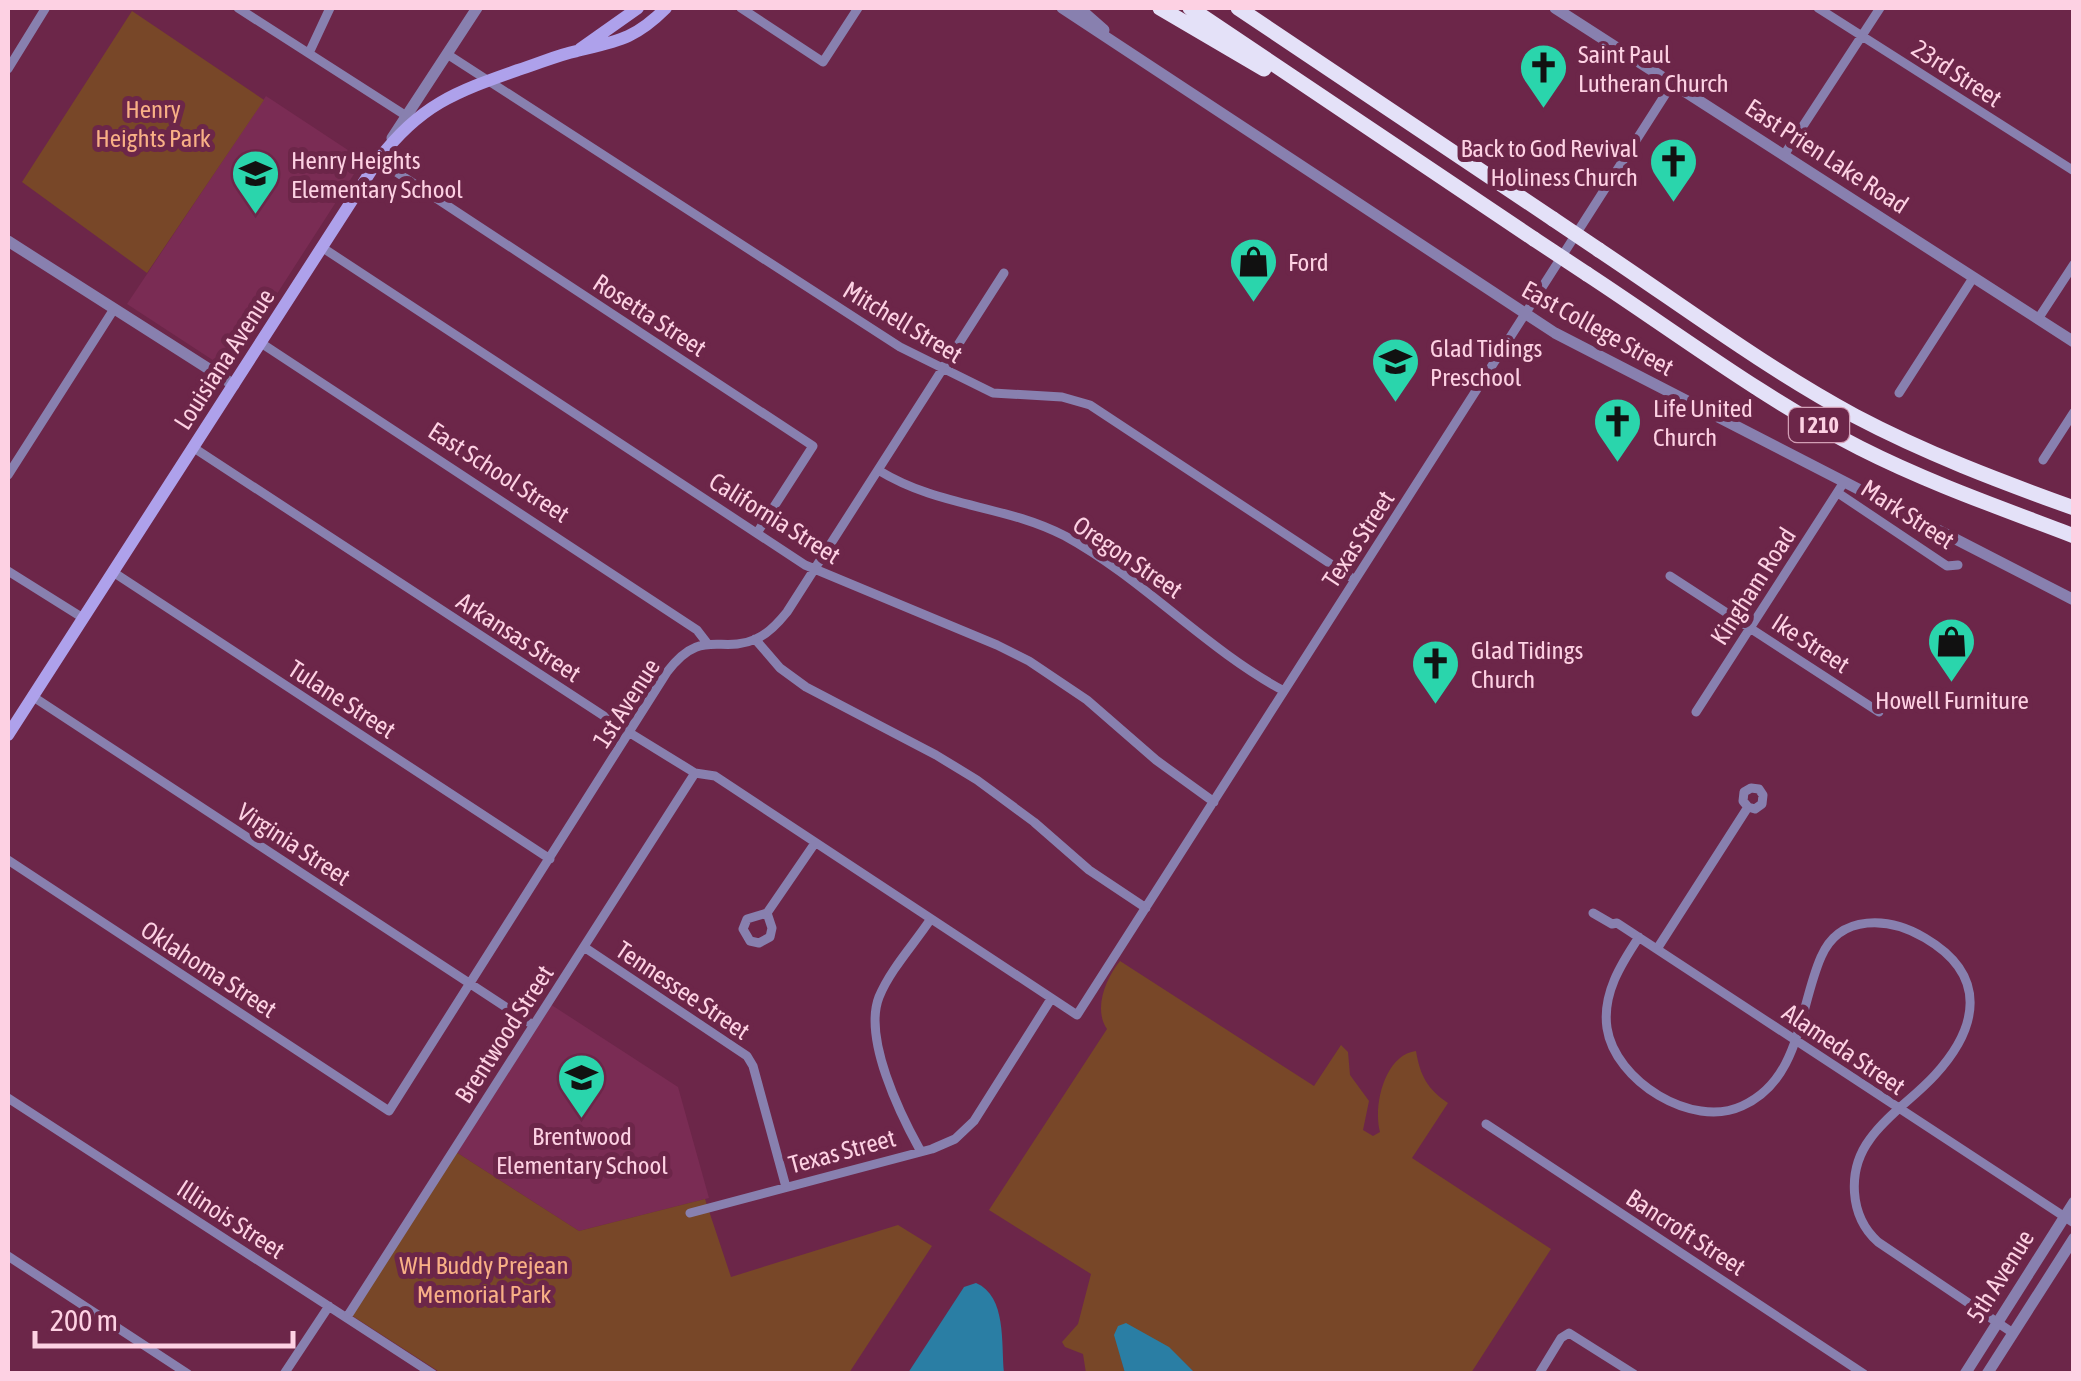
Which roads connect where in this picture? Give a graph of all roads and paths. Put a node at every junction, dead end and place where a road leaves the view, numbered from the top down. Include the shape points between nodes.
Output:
1 (44, 8) edge
2 (238, 8) edge
3 (330, 8) edge
4 (477, 8) edge
5 (638, 8) edge
6 (666, 8) edge
7 (741, 8) edge
8 (858, 8) edge
9 (1062, 8) edge
10 (1079, 8) edge
11 (1160, 8) edge
12 (1190, 8) edge
13 (1238, 8) edge
14 (1556, 8) edge
15 (1818, 8) edge
16 (1880, 8) edge
17 (1861, 35) junction
18 (1126, 49) junction
19 (578, 50) junction
20 (309, 53) junction
21 (447, 54) junction
22 (8, 69) edge
23 (488, 80) junction
24 (1672, 84) junction
25 (409, 118) junction
26 (1383, 136) junction
27 (1784, 155) junction
28 (378, 160) junction
29 (2074, 172) edge
30 (8, 241) edge
31 (322, 248) junction
32 (2074, 264) edge
33 (1004, 273) dead end
34 (1973, 278) junction
35 (114, 310) junction
36 (1524, 315) junction
37 (2038, 319) junction
38 (2074, 342) edge
39 (261, 343) junction
40 (942, 370) junction
41 (234, 385) junction
42 (1899, 393) dead end
43 (2074, 412) edge
44 (194, 448) junction
45 (2043, 460) dead end
46 (878, 470) junction
47 (8, 475) edge
48 (1841, 487) junction
49 (2074, 508) edge
50 (757, 533) junction
51 (2074, 536) edge
52 (1958, 565) dead end
53 (814, 570) junction
54 (8, 571) edge
55 (112, 572) junction
56 (1670, 576) dead end
57 (1355, 580) junction
58 (2074, 600) edge
59 (83, 618) junction
60 (1750, 628) junction
61 (756, 640) junction
62 (707, 643) junction
63 (1284, 691) junction
64 (32, 696) junction
65 (1696, 712) dead end
66 (1880, 712) dead end
67 (630, 733) junction
68 (8, 735) edge
69 (695, 773) junction
70 (1214, 802) junction
71 (1748, 807) dead end
72 (815, 843) junction
73 (8, 860) edge
74 (550, 860) junction
75 (1146, 908) junction
76 (1593, 912) dead end
77 (768, 913) dead end
78 (930, 920) junction
79 (1639, 937) junction
80 (584, 947) junction
81 (1656, 949) junction
82 (470, 984) junction
83 (1051, 999) junction
84 (1077, 1016) joint
85 (533, 1025) junction
86 (1796, 1041) junction
87 (8, 1098) edge
88 (1898, 1108) junction
89 (389, 1111) joint
90 (1486, 1124) dead end
91 (920, 1150) junction
92 (786, 1187) junction
93 (2074, 1202) edge
94 (690, 1213) dead end
95 (2069, 1220) edge
96 (2074, 1238) edge
97 (8, 1256) edge
98 (329, 1306) junction
99 (347, 1316) junction
100 (1997, 1322) junction
101 (2013, 1333) junction
102 (417, 1363) junction
103 (188, 1374) edge
104 (284, 1374) edge
105 (410, 1374) edge
106 (433, 1374) edge
107 (1538, 1374) edge
108 (1634, 1374) edge
109 (1864, 1374) edge
110 (1965, 1374) edge
111 (1987, 1374) edge

1 - 22 street
2 - 20 street
3 - 20 street
4 - 21 street
5 - 19 main road
6 - 19 main road via 634,34
7 - 8 street via 823,62
9 - 18 street, East College Street
10 - 18 street, East College Street
11 - 26 highway
12 - 26 highway, I 210
13 - 49 highway, I 210, bridge via 1789,376 1924,450
14 - 24 street, East Prien Lake Road
15 - 17 street, 23rd Street
16 - 17 street
17 - 27 street
17 - 29 street, 23rd Street
18 - 36 street, East College Street
19 - 23 main road, Louisiana Avenue
20 - 25 street
21 - 23 street, Mitchell Street
21 - 25 street
23 - 25 main road, Louisiana Avenue
23 - 40 street, Mitchell Street
24 - 27 street, East Prien Lake Road
24 - 36 street, Texas Street
25 - 28 main road, Louisiana Avenue
26 - 51 highway, I 210, bridge via 1834,434 1934,482
27 - 34 street, East Prien Lake Road
28 - 31 main road, Louisiana Avenue
28 - 50 street, Rosetta Street via 813,446
30 - 35 street
31 - 39 main road, Louisiana Avenue
31 - 50 street, California Street
32 - 37 street
33 - 40 street
34 - 37 street, East Prien Lake Road
34 - 42 street
35 - 41 street
35 - 47 street
36 - 48 street, East College Street
36 - 57 street, Texas Street
37 - 38 street, East Prien Lake Road
39 - 41 main road, Louisiana Avenue
39 - 62 street, East School Street via 697,630
40 - 46 street
40 - 57 street, Mitchell Street via 993,393 1090,405
41 - 44 main road, Louisiana Avenue
43 - 45 street
44 - 55 main road, Louisiana Avenue
44 - 67 street, Arkansas Street
46 - 53 street
46 - 63 street, Oregon Street via 928,496 1020,518 1066,537
48 - 52 street, Mark Street via 1947,566
48 - 58 street, East College Street
48 - 60 street, Kingham Road
50 - 53 street, California Street
53 - 61 street via 788,612
53 - 70 street, California Street via 1028,662
54 - 59 street
55 - 59 main road, Louisiana Avenue
55 - 74 street, Tulane Street
56 - 60 street, Ike Street
57 - 63 street, Texas Street
59 - 64 main road, Louisiana Avenue
60 - 65 street, Kingham Road
60 - 66 street, Ike Street
61 - 62 street
61 - 75 street via 806,687 977,780
62 - 67 street, 1st Avenue via 673,664
63 - 70 street, Texas Street
64 - 68 main road, Louisiana Avenue
64 - 82 street, Virginia Street
67 - 69 street, Arkansas Street
67 - 74 street, 1st Avenue
69 - 72 street, Arkansas Street via 715,776
69 - 80 street, Brentwood Street
70 - 75 street, Texas Street
71 - 81 street
72 - 77 street
72 - 78 street, Arkansas Street
73 - 89 street, Oklahoma Street
74 - 82 street, 1st Avenue
75 - 84 street, Texas Street
76 - 79 street, Alameda Street
78 - 83 street, Arkansas Street
78 - 91 street via 880,994 876,1012 898,1110
79 - 81 street, Alameda Street
79 - 86 street via 1613,983 1606,1026 1619,1057 1659,1094 1708,1113 1742,1106 1771,1082
80 - 85 street, Brentwood Street
80 - 92 street, Tennessee Street via 748,1056
81 - 86 street, Alameda Street
82 - 85 street, Virginia Street
82 - 89 street, 1st Avenue
83 - 84 street, Arkansas Street
83 - 91 street, Texas Street via 966,1130
85 - 99 street, Brentwood Street
86 - 88 street, Alameda Street
86 - 88 street via 1820,959 1841,932 1859,923 1884,923 1936,945 1966,978 1969,1018 1942,1067
87 - 98 street, Illinois Street
88 - 95 street, Alameda Street
88 - 100 street via 1861,1154 1854,1193 1862,1222 1878,1242
90 - 109 street, Bancroft Street
91 - 92 street, Texas Street
92 - 94 street, Texas Street
93 - 95 street, 5th Avenue
95 - 100 street, 5th Avenue
96 - 101 street, 5th Avenue
97 - 103 street
98 - 99 street, Illinois Street
98 - 104 street
99 - 102 street, Illinois Street
100 - 101 street
100 - 110 street, 5th Avenue
101 - 111 street, 5th Avenue
102 - 105 street
102 - 106 street, Illinois Street
107 - 108 street via 1566,1333

